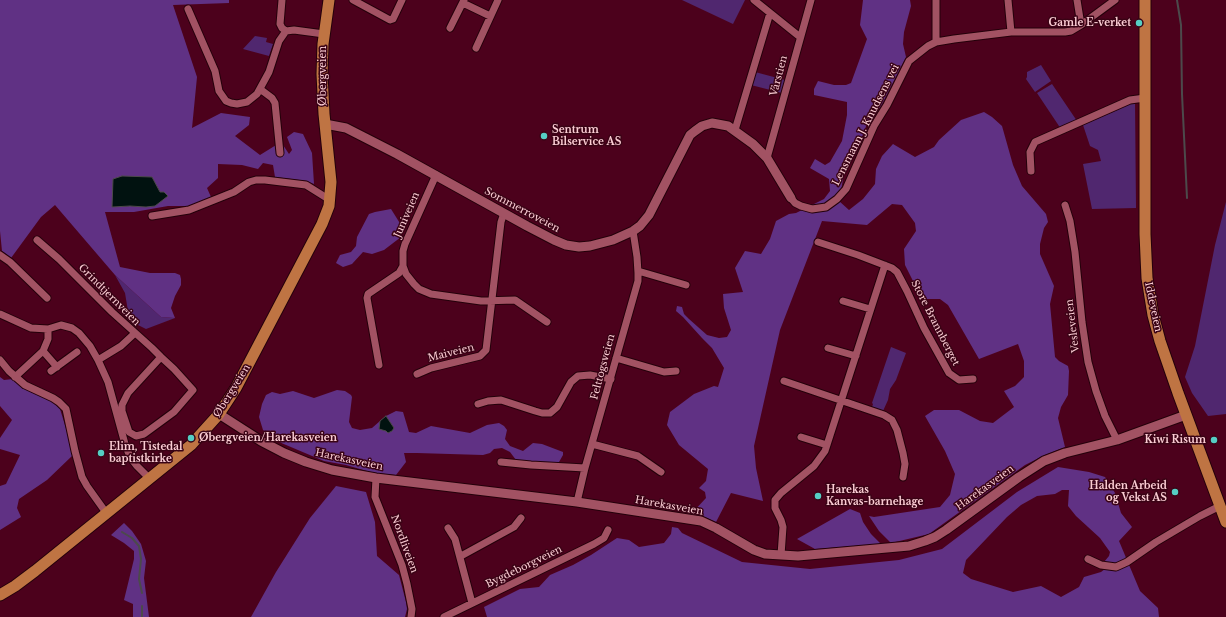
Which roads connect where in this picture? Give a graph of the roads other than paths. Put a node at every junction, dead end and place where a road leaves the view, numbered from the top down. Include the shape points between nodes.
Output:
1 (282, 0) edge
2 (329, 0) edge
3 (353, 0) edge
4 (402, 0) edge
5 (498, 0) edge
6 (754, 0) edge
7 (811, 0) edge
8 (936, 0) edge
9 (1008, 0) edge
10 (1077, 0) edge
11 (1115, 0) edge
12 (1145, 0) edge
13 (464, 2) edge
14 (188, 9) dead end
15 (770, 13) junction
16 (490, 16) junction
17 (1081, 24) junction
18 (450, 28) dead end
19 (286, 32) junction
20 (1011, 32) junction
21 (324, 34) junction
22 (800, 37) junction
23 (936, 42) junction
24 (476, 48) dead end
25 (260, 89) junction
26 (1145, 98) junction
27 (325, 124) junction
28 (735, 130) junction
29 (280, 153) dead end
30 (767, 158) junction
31 (1031, 171) dead end
32 (436, 175) junction
33 (791, 198) joint
34 (330, 200) junction
35 (1065, 206) dead end
36 (504, 213) junction
37 (152, 216) dead end
38 (633, 231) junction
39 (37, 240) dead end
40 (818, 242) dead end
41 (0, 255) edge
42 (885, 265) junction
43 (403, 266) junction
44 (638, 271) junction
45 (686, 285) dead end
46 (47, 298) dead end
47 (492, 301) junction
48 (843, 301) dead end
49 (870, 309) junction
50 (0, 314) edge
51 (547, 322) dead end
52 (48, 329) junction
53 (135, 333) junction
54 (828, 348) dead end
55 (43, 351) junction
56 (77, 352) dead end
57 (856, 356) junction
58 (161, 357) junction
59 (616, 358) junction
60 (0, 360) edge
61 (98, 360) junction
62 (379, 365) dead end
63 (676, 371) dead end
64 (417, 374) dead end
65 (15, 377) junction
66 (611, 378) junction
67 (973, 379) dead end
68 (784, 381) dead end
69 (841, 401) junction
70 (478, 404) dead end
71 (219, 414) junction
72 (1186, 415) junction
73 (801, 438) dead end
74 (1117, 440) junction
75 (592, 444) junction
76 (827, 445) junction
77 (501, 462) dead end
78 (585, 468) junction
79 (661, 472) dead end
80 (903, 477) dead end
81 (376, 478) junction
82 (150, 479) junction
83 (578, 502) junction
84 (1220, 506) junction
85 (107, 514) junction
86 (521, 518) dead end
87 (1226, 522) edge
88 (448, 528) dead end
89 (608, 530) dead end
90 (781, 555) junction
91 (461, 556) junction
92 (1088, 559) dead end
93 (0, 595) edge
94 (472, 604) junction
95 (412, 617) edge
96 (444, 617) edge

1 - 19 street via 280,24
2 - 21 main road, Øbergveien
3 - 4 street via 390,20 393,19
5 - 16 street
6 - 15 street
7 - 22 street, Vårstien
8 - 23 street
9 - 20 street
10 - 17 street
11 - 17 street, Lensmann J. Knudsens vei
12 - 26 main road, Iddeveien
13 - 16 street
13 - 18 street
14 - 25 street via 215,71 221,97 231,103 242,104 253,98
15 - 22 street
15 - 28 street
16 - 24 street
17 - 20 street, Lensmann J. Knudsens vei via 1065,32
19 - 21 street via 294,30
19 - 25 street via 279,41 269,72
20 - 23 street, Lensmann J. Knudsens vei
21 - 27 main road, Øbergveien via 322,74
22 - 30 street, Vårstien
23 - 33 street, Lensmann J. Knudsens vei via 920,51 910,61 874,126 846,189 837,199 826,207 812,209 795,203
25 - 29 street via 275,103
26 - 31 street via 1130,100 1035,142 1030,152
26 - 72 main road, Iddeveien via 1147,278 1156,327
27 - 32 street, Sommerroveien via 346,128
27 - 34 main road, Øbergveien via 332,182
28 - 30 street, Sommerroveien
28 - 38 street, Sommerroveien via 720,123 712,123 695,130 649,215
30 - 33 street, Sommerroveien
32 - 36 street, Sommerroveien
32 - 43 street, Juniveien via 405,244
34 - 37 street via 306,185 256,180 189,210
34 - 71 main road, Øbergveien via 322,224 236,388
35 - 74 street, Vesleveien via 1075,252 1088,362 1105,416
36 - 38 street, Sommerroveien via 566,245 590,246
36 - 47 street, Maiveien
38 - 44 street, Felttogsveien
39 - 53 street, Grindtjernveien
40 - 42 street, Store Brannberget
41 - 46 street
42 - 49 street
42 - 67 street, Store Brannberget via 897,272 902,280 948,374 959,380
43 - 47 street via 406,274 419,289 431,294
43 - 62 street via 399,272 371,291 367,298
44 - 45 street
44 - 59 street, Felttogsveien via 636,288
47 - 51 street via 514,300
47 - 64 street, Maiveien via 484,354
48 - 49 street
49 - 57 street
50 - 52 street via 31,328
52 - 55 street via 48,339
52 - 61 street via 61,325 76,330
53 - 58 street
53 - 61 street, Grindtjernveien via 121,346
54 - 57 street
55 - 56 street via 54,369
55 - 65 street
57 - 69 street
58 - 58 street via 193,390 174,412 144,434 136,436 129,432 122,405 128,393
59 - 63 street via 664,372
59 - 66 street, Felttogsveien
60 - 65 street
61 - 82 street via 112,394 128,452
65 - 85 street via 25,385 53,398 66,409 82,477
66 - 70 street via 578,376 550,413 542,413 501,400
66 - 75 street, Felttogsveien
68 - 69 street
69 - 76 street
69 - 80 street via 884,415 894,424 905,464
71 - 81 street, Harekasveien via 261,441 306,462 332,470
71 - 82 main road, Øbergveien via 191,445
72 - 74 street, Harekasveien
72 - 84 main road, Iddeveien
73 - 76 street
74 - 90 street, Harekasveien via 1044,461 936,537 925,541 909,546 798,556
75 - 78 street, Felttogsveien
75 - 79 street via 638,456
76 - 90 street via 814,466 775,500 775,508 783,527
77 - 78 street
78 - 83 street, Felttogsveien
81 - 83 street, Harekasveien
81 - 95 street, Nordliveien via 375,497 402,565 410,595
82 - 85 main road, Øbergveien
83 - 90 street, Harekasveien via 701,521 754,550
84 - 87 main road, Iddeveien
84 - 92 street via 1116,567
85 - 93 main road, Øbergveien via 25,579
86 - 91 street via 514,527
88 - 91 street
89 - 94 street, Bygdeborgveien via 604,538 594,544
91 - 94 street
94 - 96 street, Bygdeborgveien

